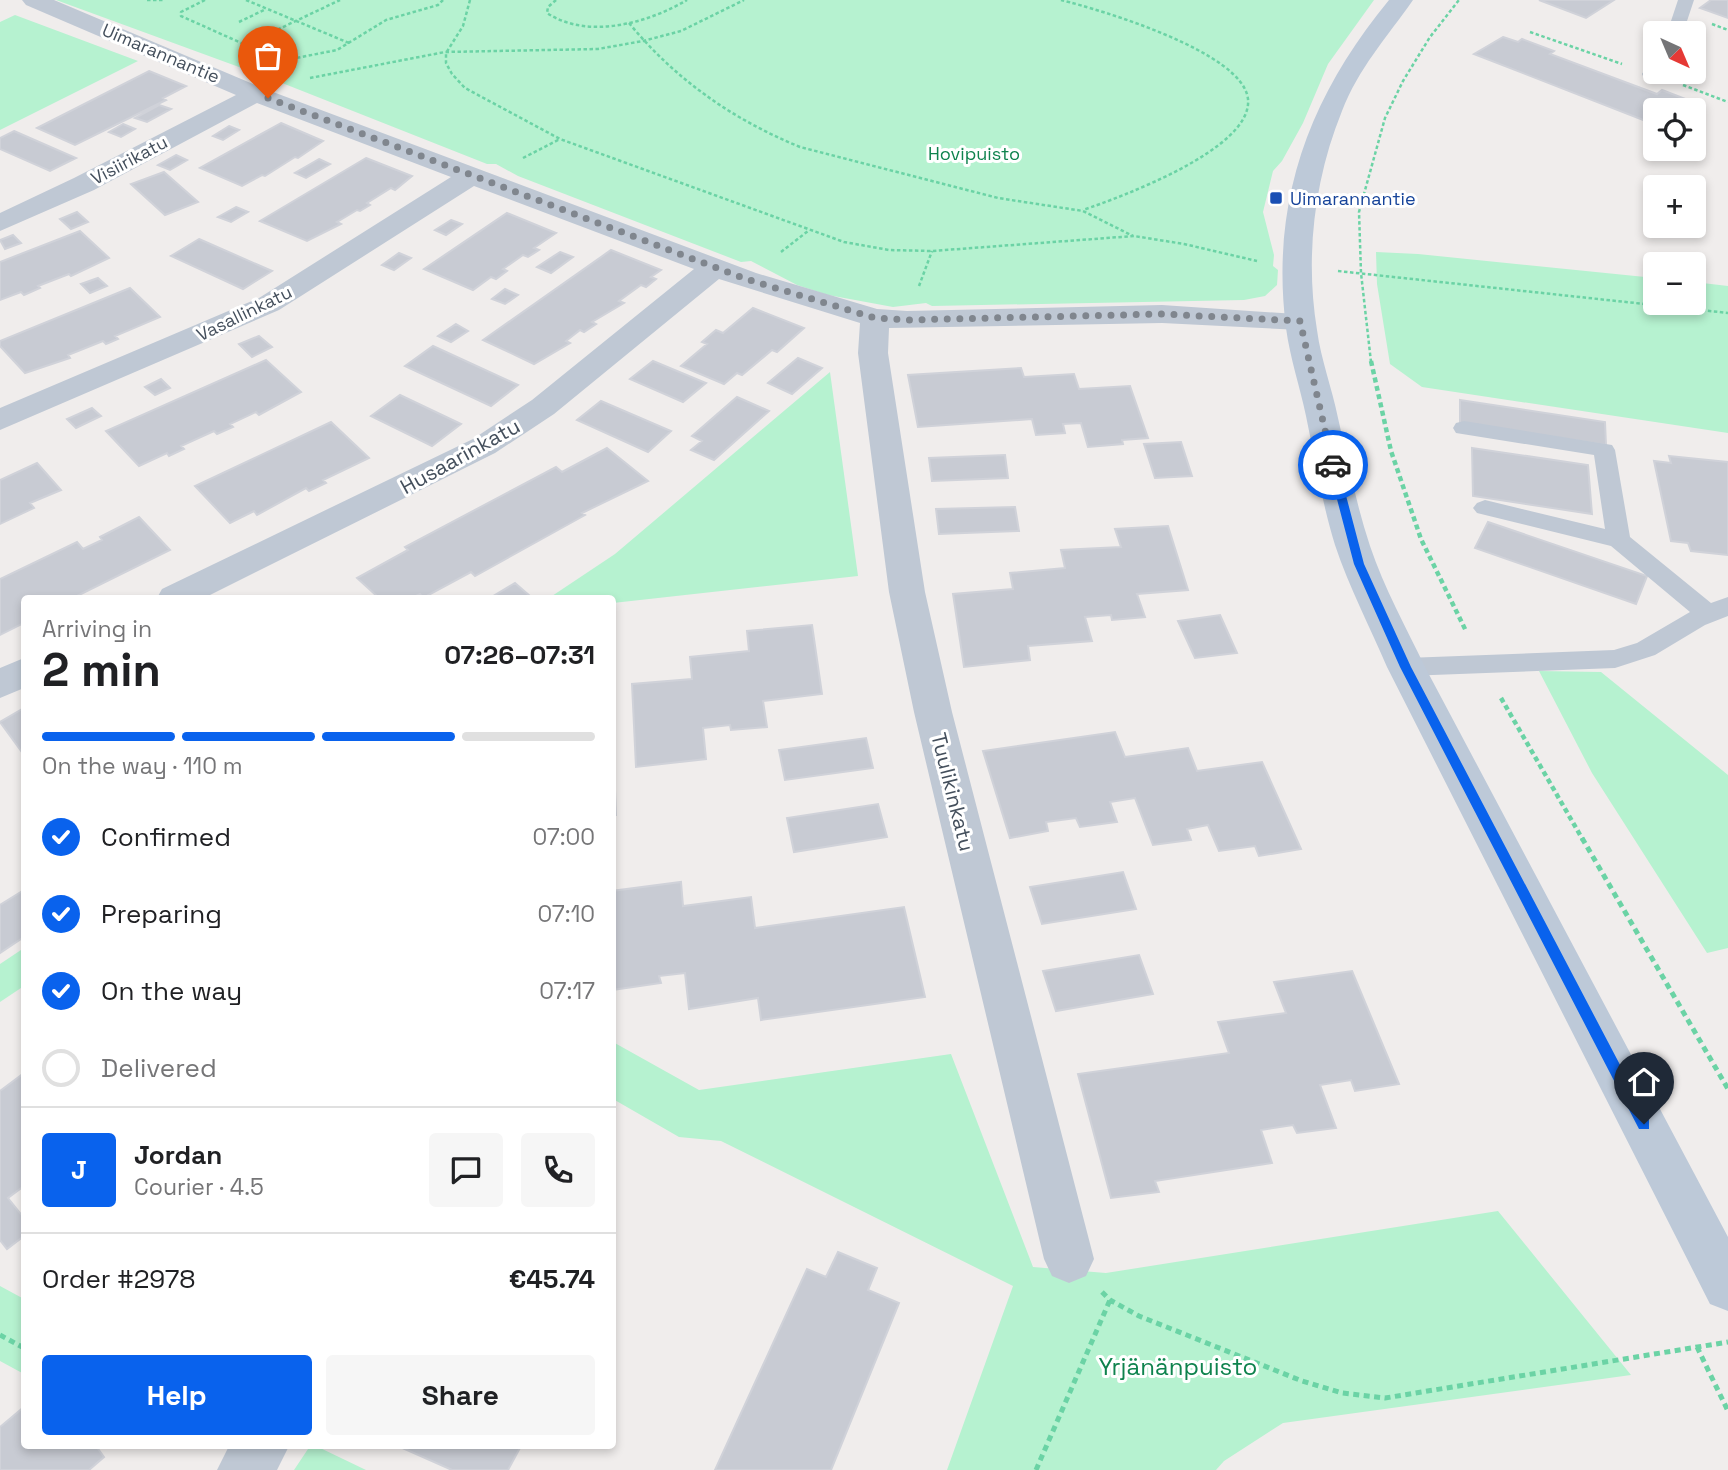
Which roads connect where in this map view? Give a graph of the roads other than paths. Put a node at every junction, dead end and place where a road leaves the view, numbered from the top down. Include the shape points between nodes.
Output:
1 (34, 0) edge
2 (1401, 0) edge
3 (1686, 0) edge
4 (1679, 21) edge
5 (262, 96) junction
6 (471, 176) junction
7 (0, 223) edge
8 (715, 267) junction
9 (875, 318) junction
10 (1300, 321) junction
11 (0, 420) edge
12 (1464, 428) dead end
13 (1485, 508) dead end
14 (1619, 540) junction
15 (181, 595) edge
16 (1717, 610) edge
17 (1406, 667) junction
18 (21, 674) edge
19 (0, 684) edge
20 (1069, 1259) road end
21 (1728, 1287) edge
22 (260, 1449) edge
23 (244, 1470) edge

1 - 5 street, Uimarannantie
2 - 10 street via 1343,77 1311,156 1301,209
3 - 4 lane
5 - 6 street, Uimarannantie
5 - 7 street, Visiirikatu
6 - 8 street, Uimarannantie
6 - 11 street, Vasallinkatu via 269,303
8 - 9 street, Uimarannantie
8 - 15 street, Husaarinkatu via 542,407 484,446
9 - 10 street, Uimarannantie via 1162,314
9 - 20 street, Tuulikinkatu via 873,354 907,592
10 - 17 street via 1359,564
12 - 14 lane via 1604,450
13 - 14 lane
14 - 16 lane
16 - 17 lane via 1646,649 1615,659
17 - 21 street
18 - 19 street
22 - 23 street

